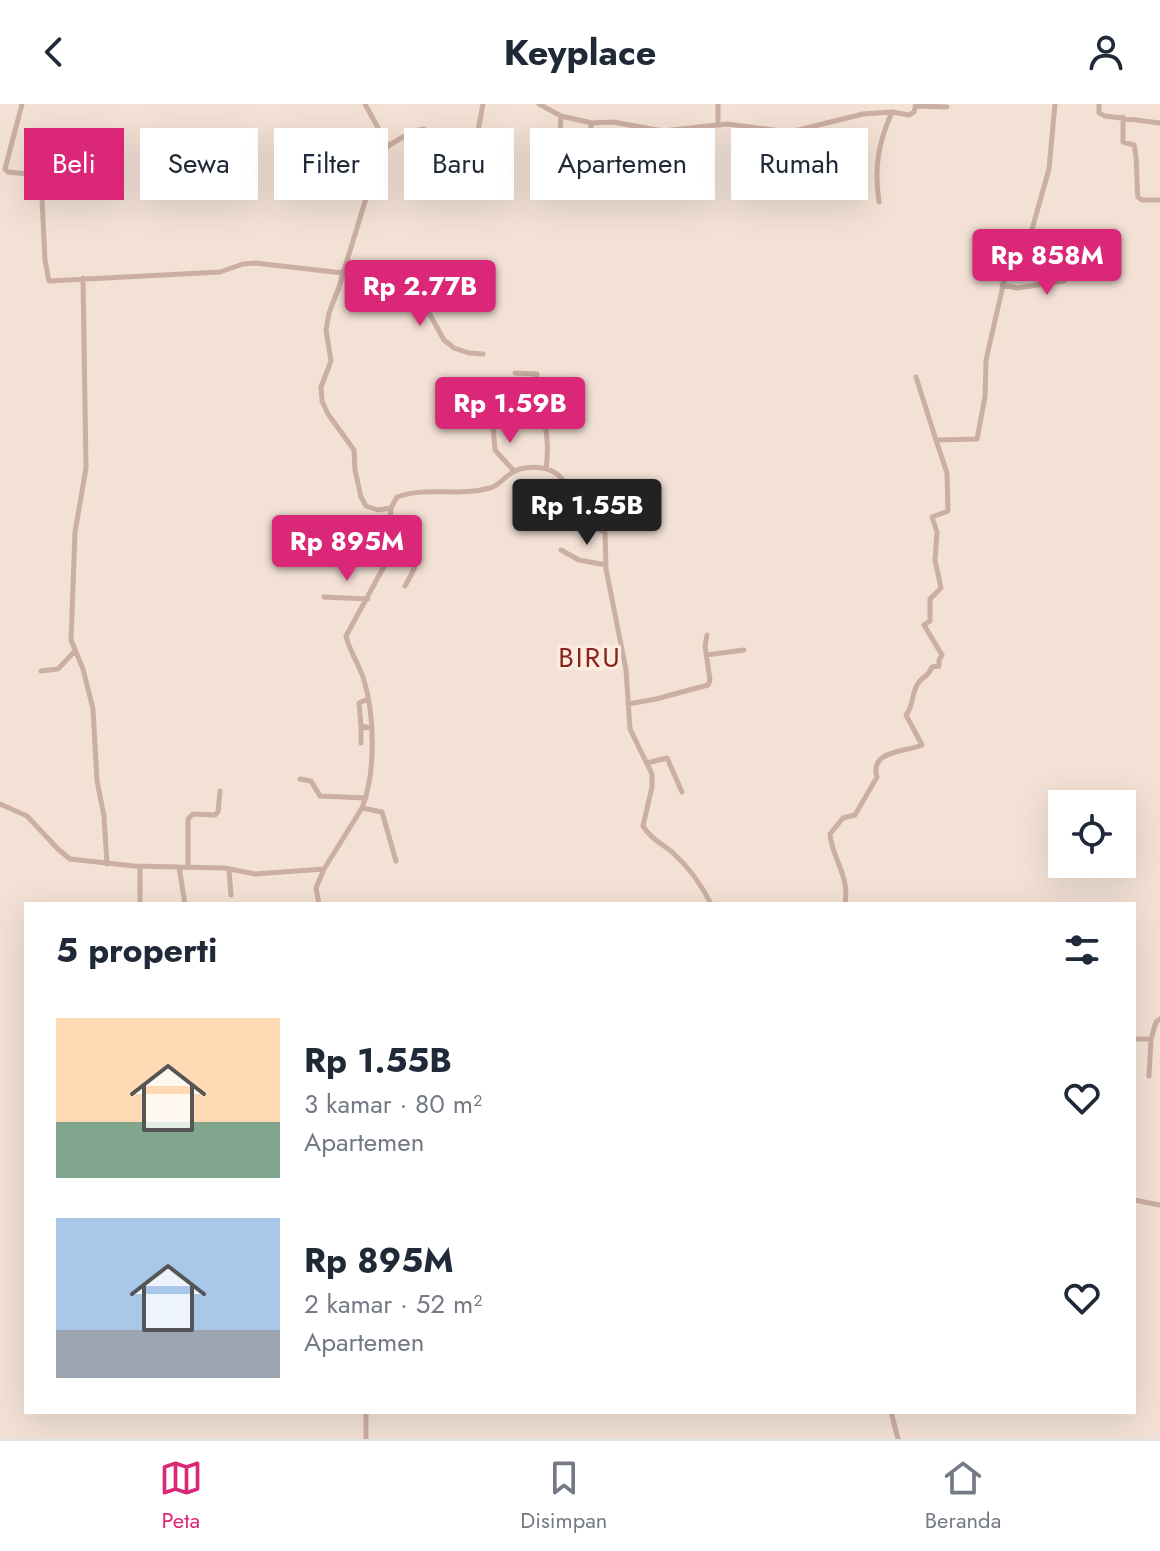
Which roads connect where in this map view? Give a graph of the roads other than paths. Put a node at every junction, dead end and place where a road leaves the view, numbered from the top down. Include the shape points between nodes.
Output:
1 (22, 104) edge
2 (365, 104) edge
3 (483, 104) edge
4 (539, 104) edge
5 (718, 104) edge
6 (1055, 104) edge
7 (1099, 104) edge
8 (916, 105) edge
9 (947, 107) dead end
10 (892, 112) junction
11 (561, 116) junction
12 (1123, 117) junction
13 (592, 123) junction
14 (1160, 123) edge
15 (718, 124) junction
16 (378, 128) edge
17 (388, 146) edge
18 (364, 200) edge
19 (1160, 200) edge
20 (879, 202) dead end
21 (343, 272) junction
22 (373, 273) junction
23 (1070, 273) dead end
24 (83, 278) junction
25 (1002, 285) junction
26 (366, 303) dead end
27 (483, 354) dead end
28 (515, 373) dead end
29 (916, 377) dead end
30 (493, 425) dead end
31 (936, 440) junction
32 (546, 469) junction
33 (514, 471) junction
34 (391, 508) junction
35 (390, 538) junction
36 (561, 550) dead end
37 (606, 565) junction
38 (405, 586) dead end
39 (324, 597) dead end
40 (368, 599) junction
41 (707, 635) dead end
42 (744, 650) dead end
43 (74, 652) junction
44 (706, 655) junction
45 (41, 671) dead end
46 (368, 699) junction
47 (628, 704) junction
48 (361, 726) junction
49 (371, 728) junction
50 (361, 743) dead end
51 (647, 763) junction
52 (300, 779) dead end
53 (220, 791) dead end
54 (682, 792) dead end
55 (366, 798) junction
56 (0, 804) edge
57 (362, 808) junction
58 (396, 861) dead end
59 (107, 864) junction
60 (140, 866) junction
61 (179, 867) junction
62 (188, 867) junction
63 (229, 869) junction
64 (324, 869) junction
65 (231, 895) dead end
66 (140, 902) edge
67 (185, 902) edge
68 (319, 902) edge
69 (710, 902) edge
70 (845, 902) edge
71 (1160, 1019) edge
72 (1136, 1039) edge
73 (1151, 1039) junction
74 (1149, 1076) dead end
75 (1136, 1200) edge
76 (1160, 1205) edge
77 (366, 1414) edge
78 (892, 1414) edge
79 (366, 1439) edge
80 (898, 1439) edge

1 - 24 street via 6,171 41,178 47,280
2 - 16 street
3 - 17 street via 472,142 443,142 424,129
4 - 11 street
5 - 15 street
6 - 25 street via 1049,169 1027,247 1010,255
7 - 12 street via 1101,115
8 - 9 street
8 - 10 street via 912,114
10 - 15 street via 790,132
10 - 20 street via 877,153
11 - 13 street
11 - 13 street via 562,157 582,158
12 - 14 street
12 - 19 street via 1123,142 1136,149 1138,197
13 - 15 street via 663,131
18 - 21 street
21 - 22 street
21 - 24 street via 255,263 220,272
21 - 34 street via 326,330 331,361 321,387 322,401 354,450 366,506
22 - 26 street
22 - 27 street via 423,272 423,302 444,340 461,351
23 - 25 street via 1064,281
24 - 43 street via 86,468 75,532
25 - 31 street via 986,360 978,438
28 - 32 street via 537,374 533,393 549,438
29 - 31 street
30 - 33 street via 495,450
31 - 70 street via 947,473 948,511 932,517 941,588 930,599 930,621 924,625 942,655 939,666 917,686 906,714 922,745 890,752 879,761 877,777 855,815 843,818 830,834 845,879
32 - 33 street
32 - 37 street via 568,488 573,520 605,532
33 - 34 street via 497,486 407,494 397,497
34 - 35 street
35 - 38 street via 410,545 417,554
35 - 40 street via 387,561
36 - 37 street
37 - 47 street
39 - 40 street
40 - 46 street via 346,636
41 - 44 street
42 - 44 street
43 - 45 street via 58,669
43 - 59 street via 93,709
44 - 47 street via 706,686
46 - 48 street via 357,705
46 - 49 street
47 - 51 street via 631,733
48 - 49 street
48 - 50 street
49 - 55 street
51 - 54 street via 667,758
51 - 69 street via 652,787 643,826 689,870
52 - 55 street via 311,781 320,796
53 - 62 street via 215,815 193,814 188,819
55 - 57 street
56 - 59 street via 27,816 65,856
57 - 58 street via 382,812
57 - 64 street
59 - 60 street
60 - 61 street
60 - 66 street
61 - 62 street
61 - 67 street
62 - 63 street
63 - 64 street via 255,874
63 - 65 street
64 - 68 street via 316,888
71 - 73 street
72 - 73 street
73 - 74 street
75 - 76 street
77 - 79 street
78 - 80 street

